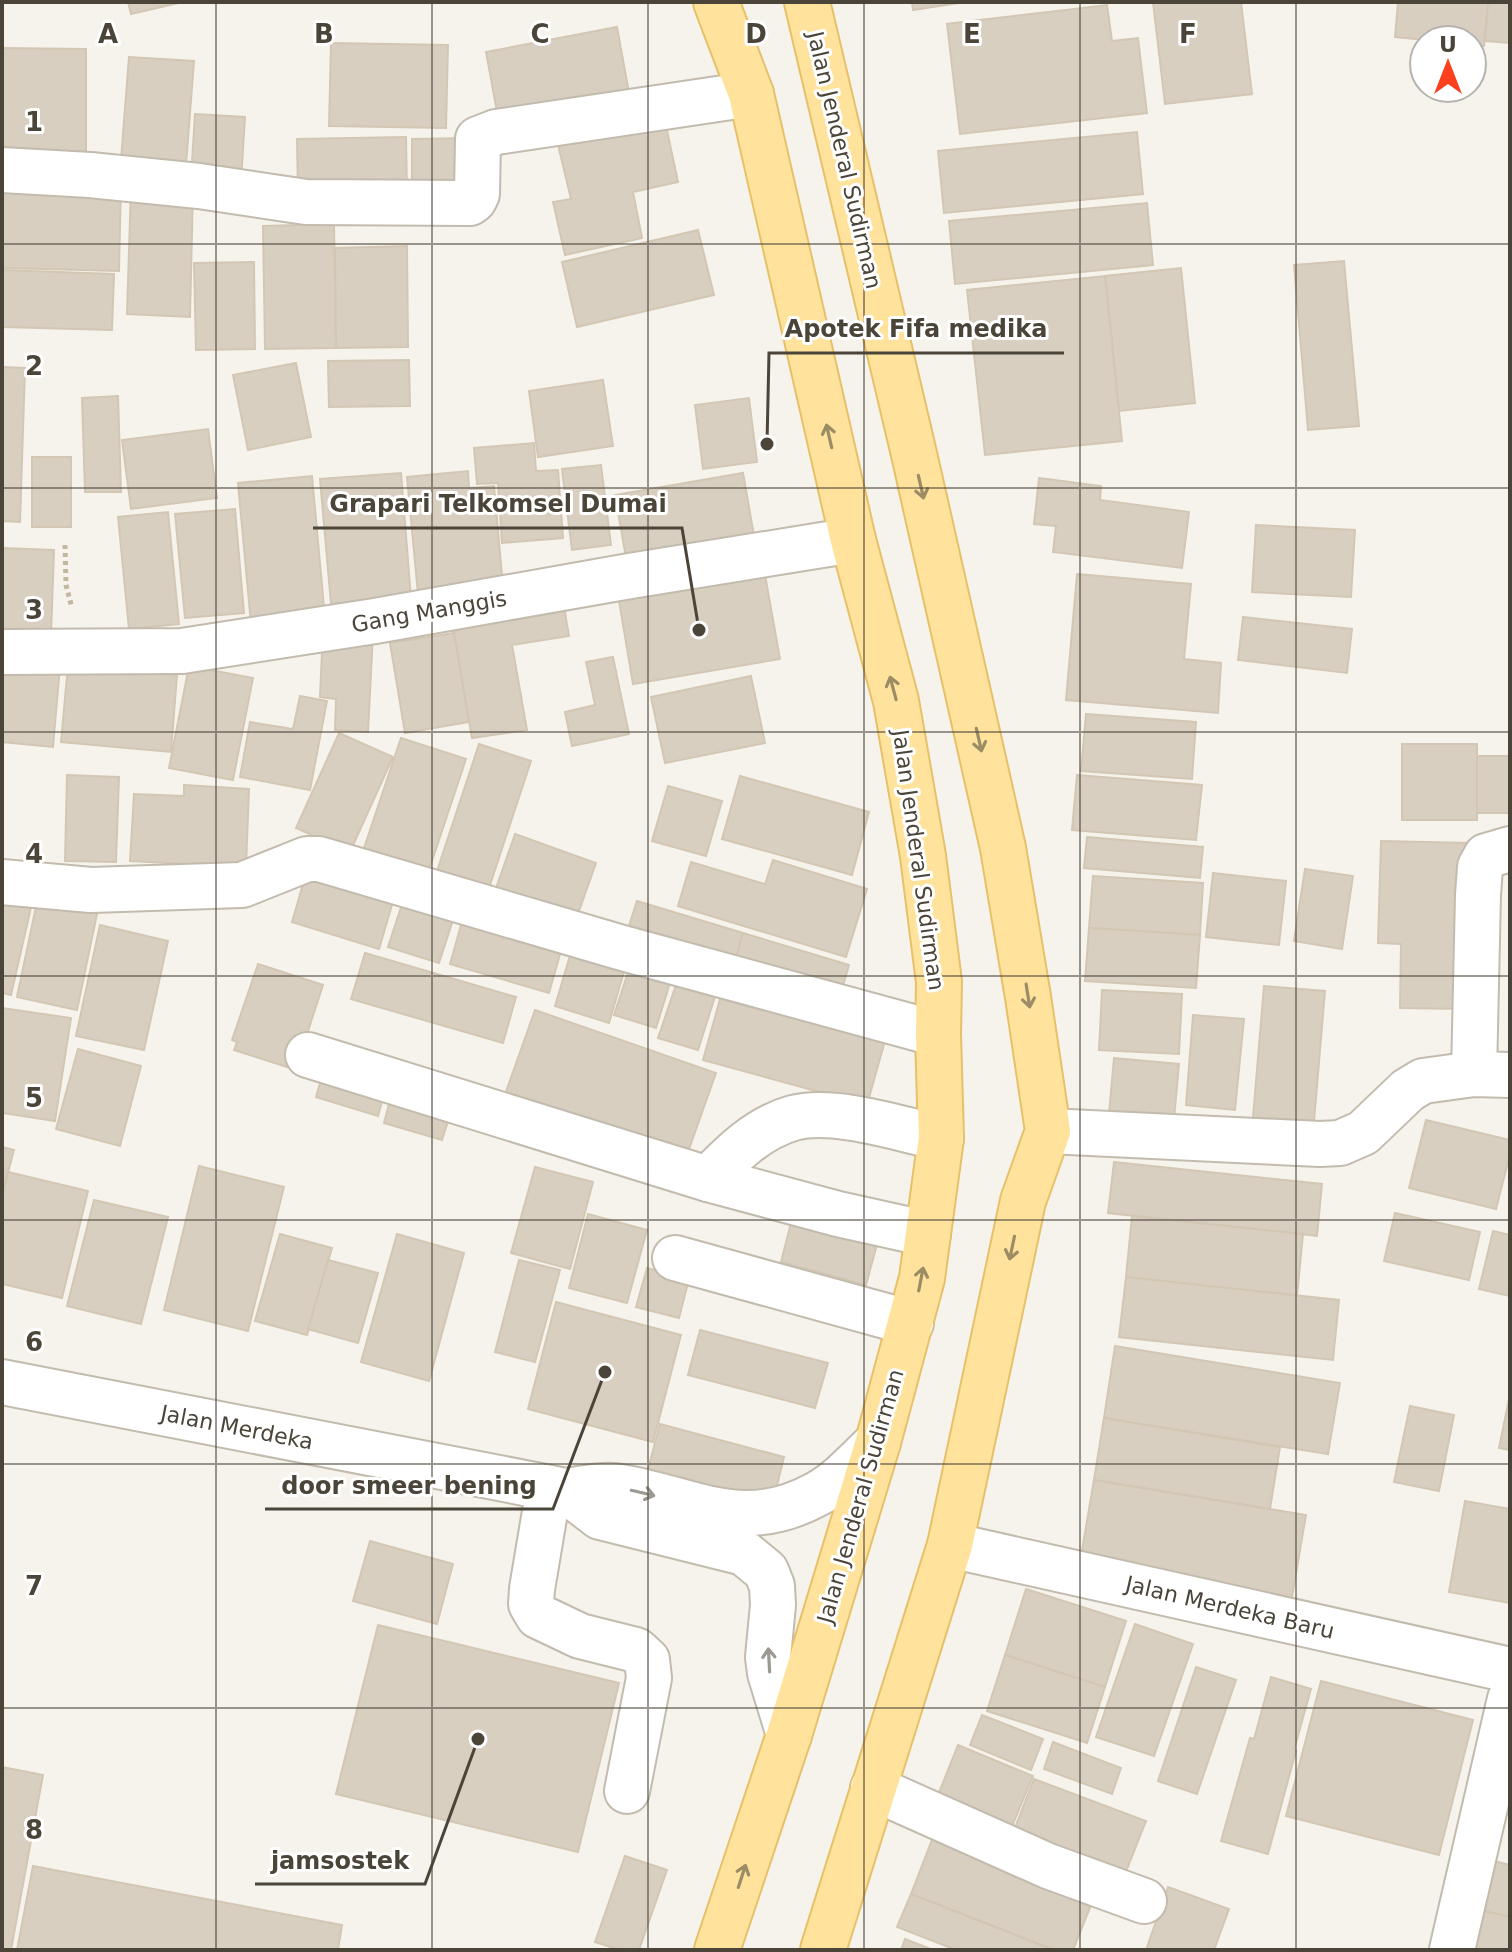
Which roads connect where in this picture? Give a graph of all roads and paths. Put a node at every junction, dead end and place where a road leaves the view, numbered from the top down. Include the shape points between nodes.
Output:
1 (716, 2) edge
2 (807, 2) edge
3 (751, 94) junction
4 (2, 170) edge
5 (853, 540) junction
6 (65, 545) dead end
7 (2, 652) edge
8 (93, 652) junction
9 (1510, 849) edge
10 (2, 882) edge
11 (938, 1034) junction
12 (308, 1055) dead end
13 (1492, 1074) edge
14 (1048, 1131) junction
15 (941, 1138) junction
16 (708, 1179) junction
17 (928, 1234) junction
18 (675, 1258) dead end
19 (911, 1323) junction
20 (2, 1382) edge
21 (878, 1442) junction
22 (558, 1489) junction
23 (950, 1545) junction
24 (1510, 1670) edge
25 (1510, 1699) edge
26 (789, 1735) junction
27 (873, 1788) junction
28 (627, 1791) dead end
29 (1144, 1901) dead end
30 (717, 1950) edge
31 (823, 1950) edge
32 (1452, 1950) edge

1 - 3 main road, Jalan Jenderal Sudirman
2 -> 14 main road, Jalan Jenderal Sudirman via 1003,848
3 - 4 street via 496,132 478,139 477,194 470,203 306,202 199,186
5 -> 3 main road, Jalan Jenderal Sudirman
5 - 8 street, Gang Manggis via 182,651
11 -> 5 main road, Jalan Jenderal Sudirman via 939,982 923,856 899,717
6 - 8 path via 66,585 76,626
7 - 8 street, Gang Manggis
9 - 13 street via 1486,856 1480,867
10 - 11 street via 91,890 242,885 319,859
11 - 15 main road, Jalan Jenderal Sudirman
12 - 16 street
13 - 14 street via 1423,1081 1363,1133 1340,1143
14 -> 23 main road, Jalan Jenderal Sudirman via 1023,1201
15 - 16 street via 837,1117 793,1119 748,1141
15 - 17 main road, Jalan Jenderal Sudirman
16 - 17 street
19 -> 17 main road, Jalan Jenderal Sudirman
18 - 19 street
19 - 21 main road, Jalan Jenderal Sudirman
20 - 22 street, Jalan Merdeka
22 -> 21 street, Jalan Merdeka via 612,1485 730,1513 757,1514 818,1493
21 - 26 main road, Jalan Jenderal Sudirman
26 -> 22 street, Jalan Merdeka via 769,1665 772,1586 766,1571 744,1553 600,1517
22 - 28 street via 531,1604 538,1616 580,1636 636,1650 647,1660 649,1678
23 - 24 street, Jalan Merdeka Baru
23 - 27 main road, Jalan Jenderal Sudirman
25 - 32 street
30 -> 26 main road, Jalan Jenderal Sudirman
27 - 29 street via 1048,1866
27 - 31 main road, Jalan Jenderal Sudirman

